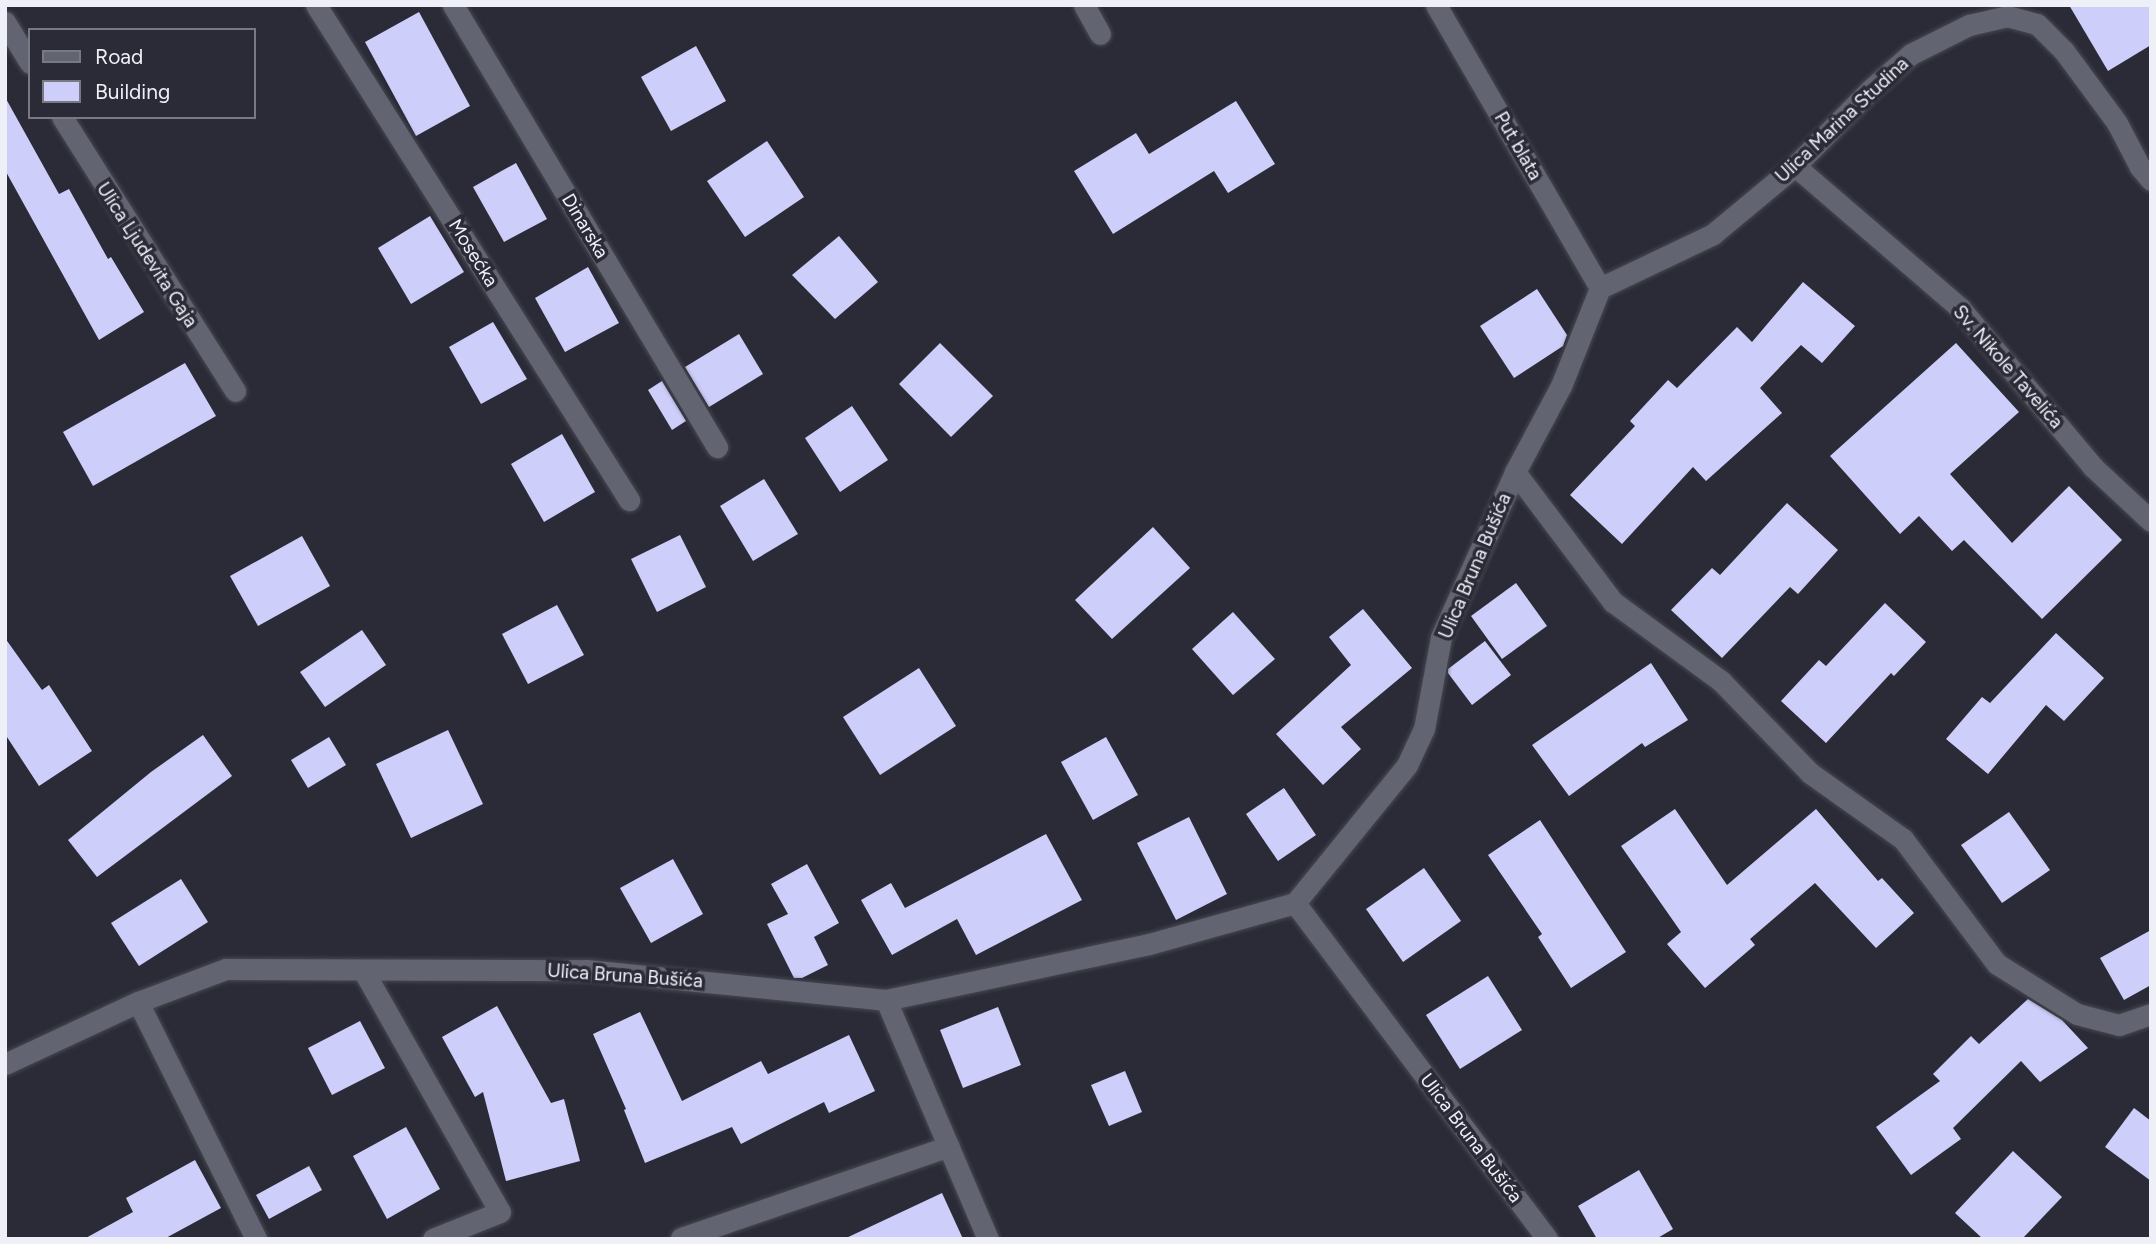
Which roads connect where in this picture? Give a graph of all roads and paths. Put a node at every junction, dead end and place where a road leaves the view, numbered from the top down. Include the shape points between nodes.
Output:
1 (316, 5) edge
2 (453, 5) edge
3 (1084, 5) edge
4 (1436, 5) edge
5 (2034, 14) edge
6 (5, 22) edge
7 (1100, 33) dead end
8 (28, 60) edge
9 (63, 119) edge
10 (1795, 166) junction
11 (2151, 180) edge
12 (1600, 288) junction
13 (234, 391) dead end
14 (717, 447) dead end
15 (1515, 472) junction
16 (629, 500) dead end
17 (2151, 521) edge
18 (1295, 903) junction
19 (363, 970) junction
20 (887, 1000) junction
21 (138, 1002) junction
22 (2151, 1014) edge
23 (5, 1064) edge
24 (949, 1146) junction
25 (681, 1238) edge
26 (256, 1239) edge
27 (433, 1239) edge
28 (988, 1239) edge
29 (1546, 1239) edge

1 - 16 street, Mosećka
2 - 14 street, Dinarska
3 - 7 street
4 - 12 street, Put blata
5 - 10 street, Ulica Marina Studina via 1969,25 1911,54
5 - 11 street, Ulica Marina Studina via 2117,123
6 - 8 street
9 - 13 street, Ulica Ljudevita Gaja
10 - 12 street, Ulica Marina Studina via 1713,234
10 - 17 street, Sv. Nikole Tavelića via 1961,308 2093,467
12 - 15 street, Ulica Bruna Bušića via 1561,386
15 - 18 street, Ulica Bruna Bušića via 1441,637 1424,729 1407,765
15 - 22 street via 1613,602 1721,681 1810,773 1903,839 1997,964 2077,1014 2119,1025
18 - 20 street, Ulica Bruna Bušića via 1149,944
18 - 29 street, Ulica Bruna Bušića
19 - 20 street, Ulica Bruna Bušića via 586,970
19 - 21 street, Ulica Bruna Bušića via 226,969
19 - 27 street via 500,1212
20 - 24 street
21 - 23 street, Ulica Bruna Bušića
21 - 26 street
24 - 25 street
24 - 28 street

